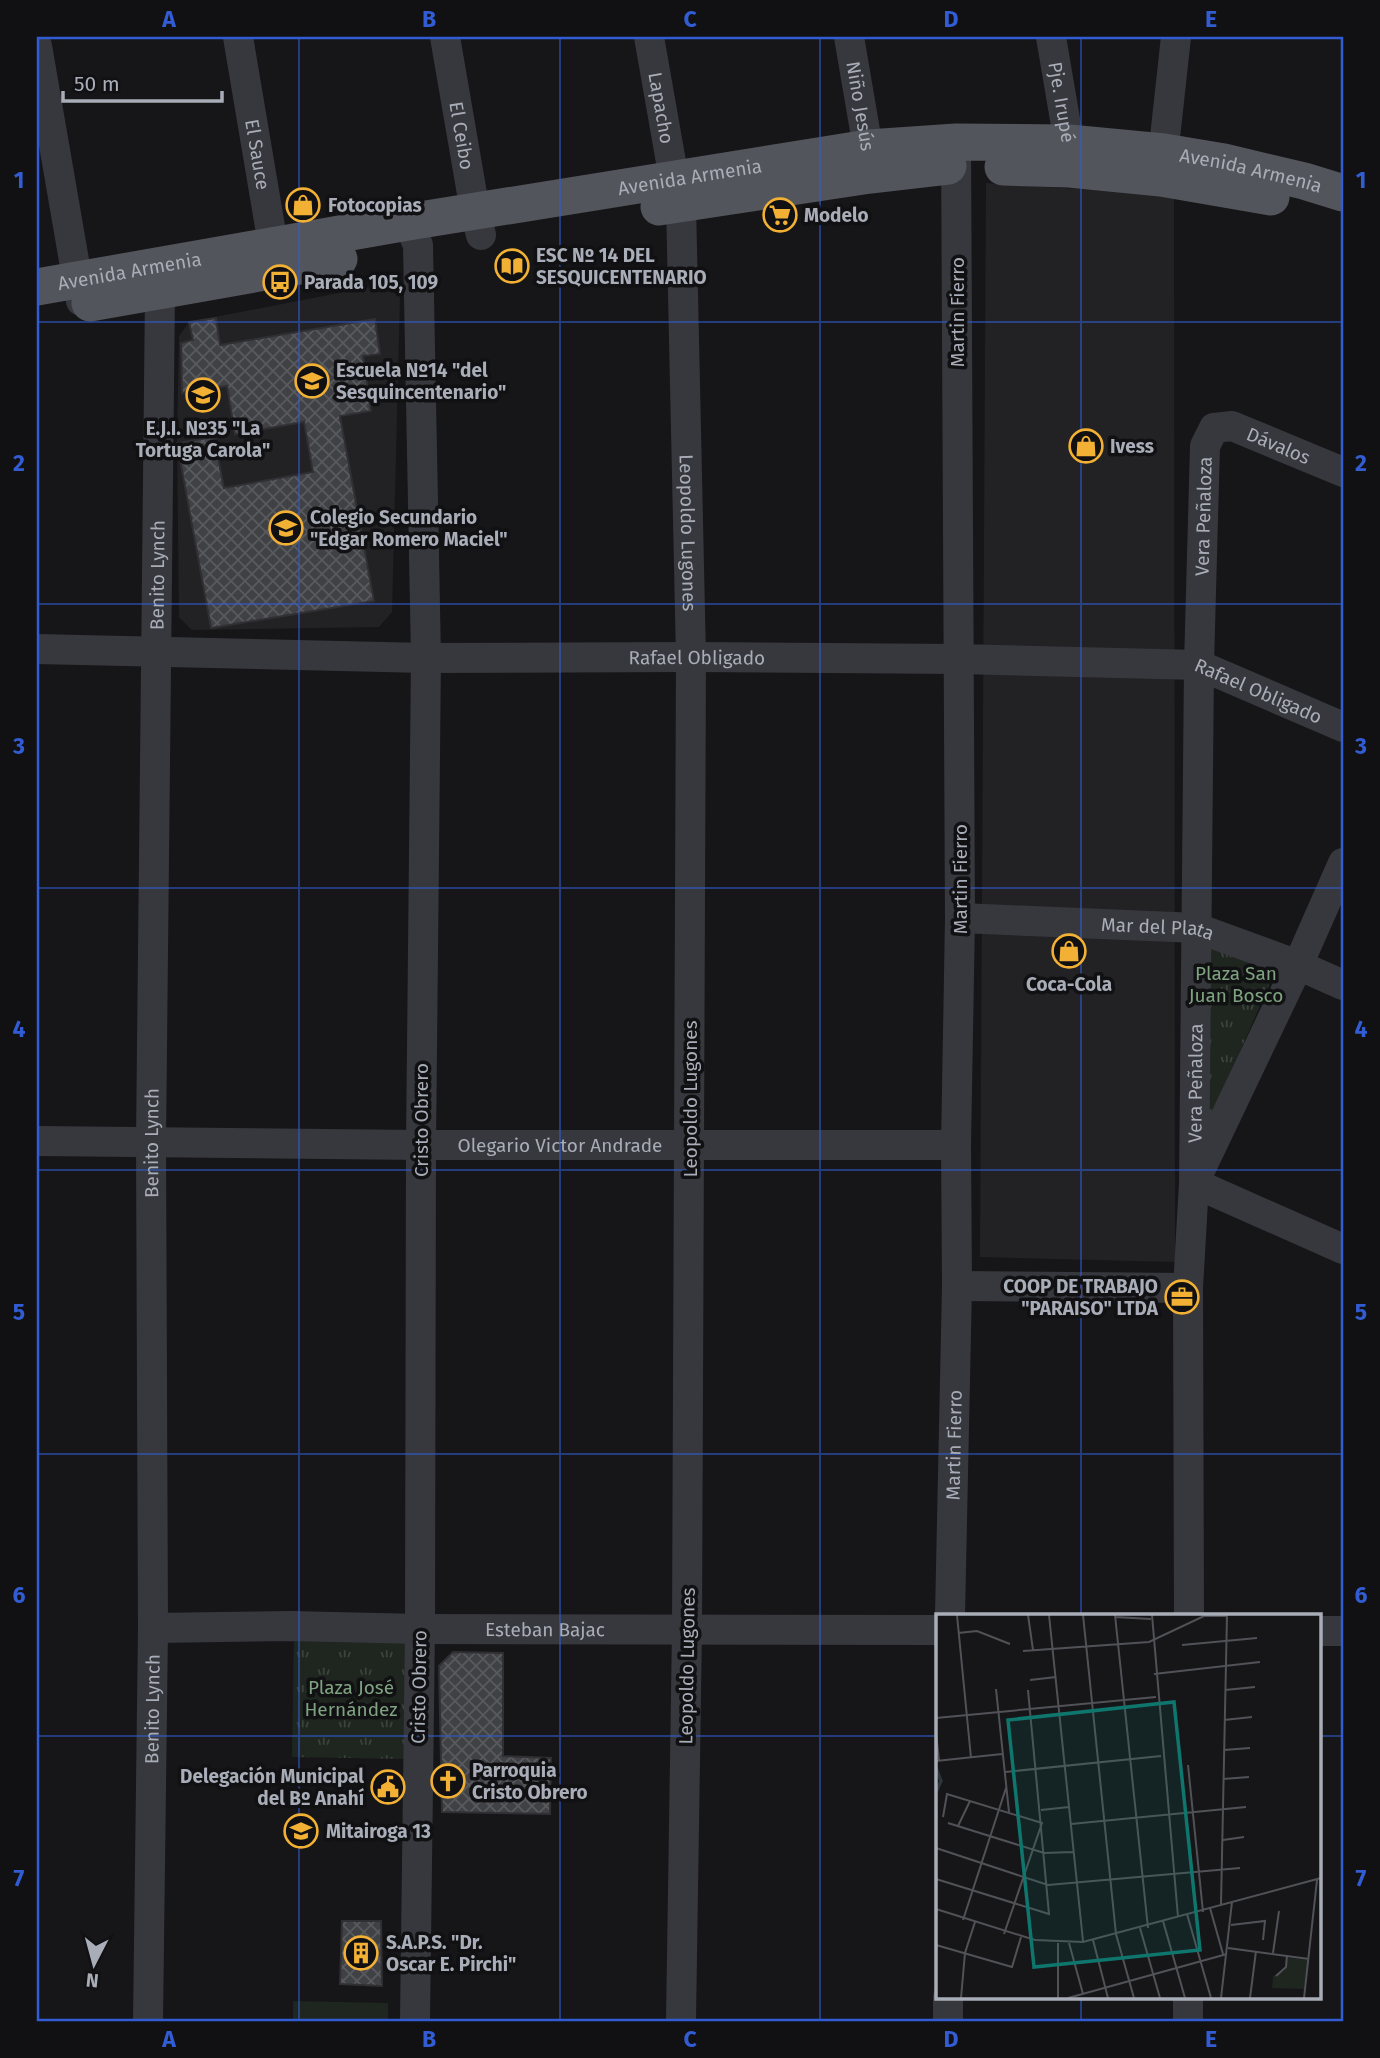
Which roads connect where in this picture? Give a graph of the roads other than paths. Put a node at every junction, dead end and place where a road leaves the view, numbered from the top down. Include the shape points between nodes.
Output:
1 (238, 37) edge
2 (445, 37) edge
3 (649, 37) edge
4 (849, 37) edge
5 (1051, 37) edge
6 (1176, 37) edge
7 (37, 46) edge
8 (956, 154) junction
9 (1069, 156) junction
10 (869, 161) junction
11 (1162, 165) junction
12 (678, 191) junction
13 (1343, 193) edge
14 (1343, 217) edge
15 (478, 223) junction
16 (413, 233) junction
17 (276, 257) junction
18 (157, 278) junction
19 (37, 287) edge
20 (80, 293) junction
21 (37, 312) edge
22 (1214, 428) joint
23 (1343, 472) edge
24 (37, 649) edge
25 (155, 652) junction
26 (691, 657) junction
27 (426, 658) junction
28 (960, 659) junction
29 (1199, 665) junction
30 (1343, 727) edge
31 (1343, 863) edge
32 (960, 918) junction
33 (1197, 928) junction
34 (1298, 965) junction
35 (1343, 985) edge
36 (37, 1141) edge
37 (151, 1142) junction
38 (690, 1144) junction
39 (956, 1144) junction
40 (421, 1145) junction
41 (1194, 1183) junction
42 (1343, 1249) edge
43 (957, 1286) junction
44 (1188, 1288) junction
45 (950, 1614) edge
46 (1189, 1614) edge
47 (153, 1629) junction
48 (420, 1629) junction
49 (687, 1629) junction
50 (936, 1630) edge
51 (1320, 1630) edge
52 (1343, 1631) edge
53 (948, 1998) edge
54 (1188, 1998) edge
55 (148, 2021) edge
56 (415, 2021) edge
57 (681, 2021) edge
58 (948, 2021) edge
59 (1188, 2021) edge

1 - 17 street, El Sauce
2 - 15 street, El Ceibo
3 - 12 street, Lapacho
4 - 10 street, Niño Jesús
5 - 9 street, Pje. Irupé
6 - 11 street
7 - 20 street
8 - 9 main road, Avenida Armenia
8 - 10 main road, Avenida Armenia
8 - 28 street, Martin Fierro
9 - 11 main road, Avenida Armenia
10 - 12 main road, Avenida Armenia
11 - 13 main road, Avenida Armenia via 1224,162
11 - 14 main road, Avenida Armenia
12 - 15 main road, Avenida Armenia
12 - 26 street, Leopoldo Lugones
15 - 16 main road, Avenida Armenia
16 - 17 main road, Avenida Armenia
16 - 27 street, Cristo Obrero
17 - 18 main road, Avenida Armenia
18 - 20 main road, Avenida Armenia
18 - 25 street, Benito Lynch
19 - 20 main road, Avenida Armenia
20 - 21 main road, Avenida Armenia
22 - 23 street, Dávalos via 1232,426
22 - 29 street, Vera Peñaloza via 1205,446
24 - 25 street, Rafael Obligado
25 - 27 street, Rafael Obligado
25 - 37 street, Benito Lynch
26 - 27 street, Rafael Obligado
26 - 28 street, Rafael Obligado
26 - 38 street, Leopoldo Lugones
27 - 40 street, Cristo Obrero
28 - 29 street, Rafael Obligado
28 - 32 street, Martin Fierro
29 - 30 street, Rafael Obligado
29 - 33 street, Vera Peñaloza
31 - 34 street
32 - 33 street, Mar del Plata
32 - 39 street, Martin Fierro
33 - 34 street, Mar del Plata
33 - 41 street, Vera Peñaloza
34 - 35 street, Mar del Plata
34 - 41 street
36 - 37 street, Olegario Victor Andrade
37 - 40 street, Olegario Victor Andrade
37 - 47 street, Benito Lynch
38 - 39 street, Olegario Victor Andrade
38 - 40 street, Olegario Victor Andrade
38 - 49 street, Leopoldo Lugones
39 - 43 street, Martin Fierro
40 - 48 street, Cristo Obrero
41 - 42 street
41 - 44 street, Vera Peñaloza
43 - 44 street
43 - 45 street, Martin Fierro
44 - 46 street, Vera Peñaloza
47 - 48 street, Esteban Bajac
47 - 55 street, Benito Lynch
48 - 49 street, Esteban Bajac
48 - 56 street, Cristo Obrero
49 - 50 street, Esteban Bajac
49 - 57 street, Leopoldo Lugones
51 - 52 street
53 - 58 street
54 - 59 street

